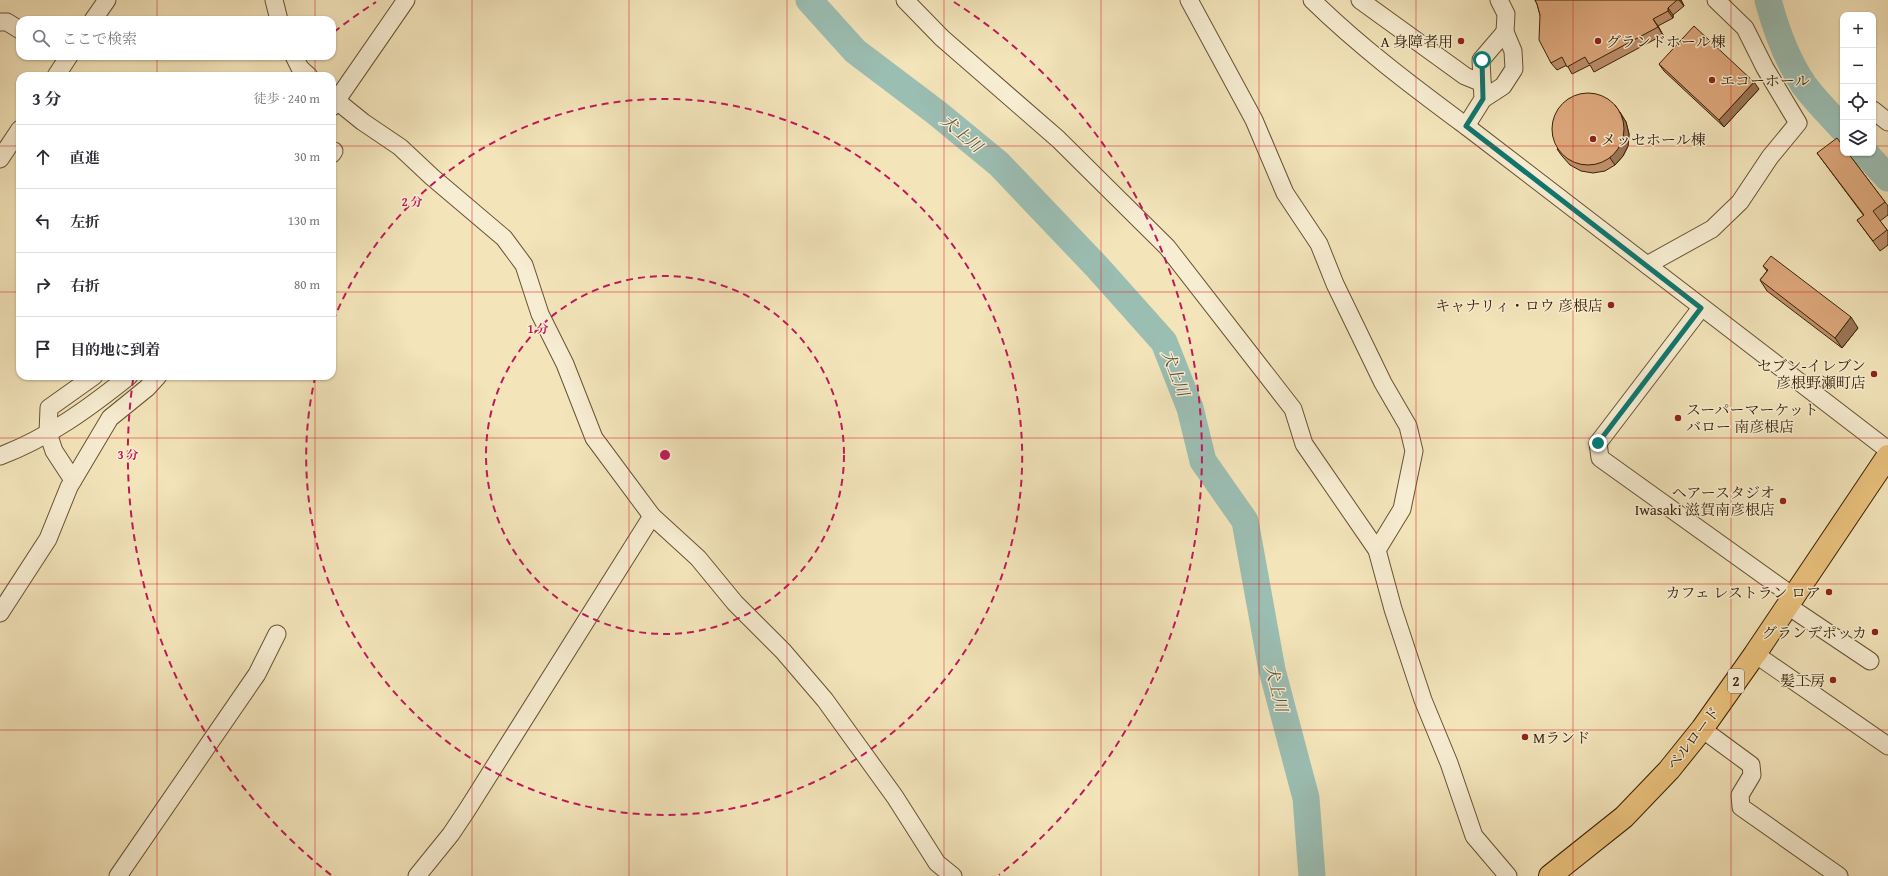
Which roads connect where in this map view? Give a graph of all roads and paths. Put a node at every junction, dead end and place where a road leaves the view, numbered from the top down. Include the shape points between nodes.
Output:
1 (106, 0) edge
2 (274, 0) edge
3 (406, 0) edge
4 (905, 0) edge
5 (1189, 0) edge
6 (1312, 0) edge
7 (1360, 0) edge
8 (1499, 0) edge
9 (1716, 0) edge
10 (96, 16) edge
11 (278, 16) edge
12 (0, 22) edge
13 (16, 28) edge
14 (1505, 32) junction
15 (64, 60) edge
16 (296, 60) edge
17 (58, 72) edge
18 (304, 72) edge
19 (1482, 91) junction
20 (336, 98) edge
21 (336, 104) edge
22 (1876, 112) edge
23 (1888, 122) edge
24 (1466, 126) junction
25 (16, 136) edge
26 (0, 160) edge
27 (1647, 265) junction
28 (1701, 308) junction
29 (88, 380) edge
30 (124, 380) edge
31 (154, 380) edge
32 (48, 433) junction
33 (1888, 450) edge
34 (0, 456) edge
35 (1888, 456) edge
36 (73, 480) junction
37 (652, 516) junction
38 (1377, 550) junction
39 (1791, 602) junction
40 (0, 613) edge
41 (278, 634) dead end
42 (1755, 654) junction
43 (1870, 661) dead end
44 (1702, 729) junction
45 (1888, 746) edge
46 (118, 876) edge
47 (417, 876) edge
48 (953, 876) edge
49 (1508, 876) edge
50 (1550, 876) edge
51 (1839, 876) edge

1 - 10 street
2 - 11 street
3 - 20 street
4 - 38 street via 942,38 1058,139 1167,246 1293,408 1304,444
5 - 38 street via 1254,120 1285,193 1319,244 1335,284 1383,383 1408,426 1414,451 1402,509
6 - 24 street via 1342,29 1406,82
7 - 19 street
8 - 14 street via 1506,14
9 - 27 street via 1745,28 1764,68 1798,123 1770,157 1740,202 1712,229
12 - 13 street via 7,22
14 - 19 street via 1482,60
14 - 19 street via 1513,51 1514,69 1503,86
15 - 17 street
16 - 18 street
19 - 24 street
21 - 37 street via 400,147 504,238 514,250 524,265 540,314 565,364 594,438
22 - 23 street
24 - 27 street
25 - 26 street
27 - 28 street
28 - 33 street
28 - 39 street via 1598,443 1600,458
29 - 32 street via 49,408
30 - 32 street via 91,406
31 - 36 street via 110,418
32 - 34 street via 24,447
32 - 36 street via 54,451
35 - 39 main road, ベルロード / 2
36 - 40 street via 48,539
37 - 47 street via 467,810
37 - 48 street via 698,558 734,604 783,651 825,700 895,797 937,863
38 - 49 street via 1393,609 1423,700 1449,763 1474,836
39 - 42 main road, ベルロード / 2
39 - 43 street
41 - 46 street via 257,674
42 - 44 main road, ベルロード / 2
42 - 45 street
44 - 50 main road, ベルロード / 2 via 1669,770 1624,817
44 - 51 street via 1751,765 1752,775 1740,795 1741,807

